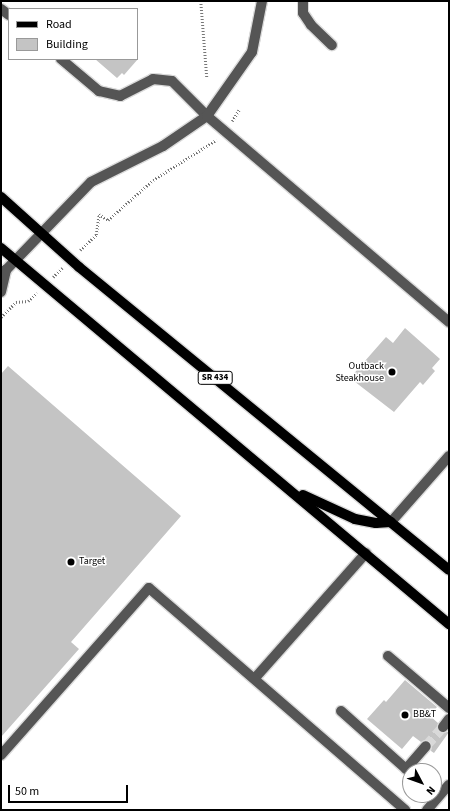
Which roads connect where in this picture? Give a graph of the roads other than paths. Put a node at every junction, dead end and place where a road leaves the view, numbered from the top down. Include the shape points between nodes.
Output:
1 (262, 1) edge
2 (303, 1) edge
3 (332, 45) dead end
4 (62, 60) edge
5 (207, 116) junction
6 (1, 197) edge
7 (40, 233) junction
8 (1, 248) edge
9 (14, 260) junction
10 (3, 271) edge
11 (1, 292) edge
12 (449, 322) edge
13 (449, 456) edge
14 (292, 490) junction
15 (391, 522) junction
16 (366, 554) junction
17 (449, 570) edge
18 (449, 624) edge
19 (388, 656) dead end
20 (256, 678) junction
21 (449, 708) edge
22 (341, 711) dead end
23 (426, 746) tunnel mouth
24 (1, 755) edge
25 (449, 785) edge
26 (405, 810) edge
27 (427, 810) edge

1 - 5 street via 252,52
2 - 3 street via 303,13
4 - 5 street via 99,91 120,96 153,79 172,81
5 - 7 street via 163,146 91,182
5 - 12 street
6 - 7 main road, SR 434
7 - 9 street
7 - 15 main road, SR 434
8 - 9 main road
9 - 10 street
9 - 14 main road
10 - 11 street
13 - 15 street
14 - 15 main road via 356,519 376,524
14 - 16 main road
15 - 17 main road, SR 434
16 - 18 main road
16 - 20 street
19 - 21 street
20 - 24 street via 149,588
20 - 26 street
22 - 23 street via 406,769
25 - 27 street

